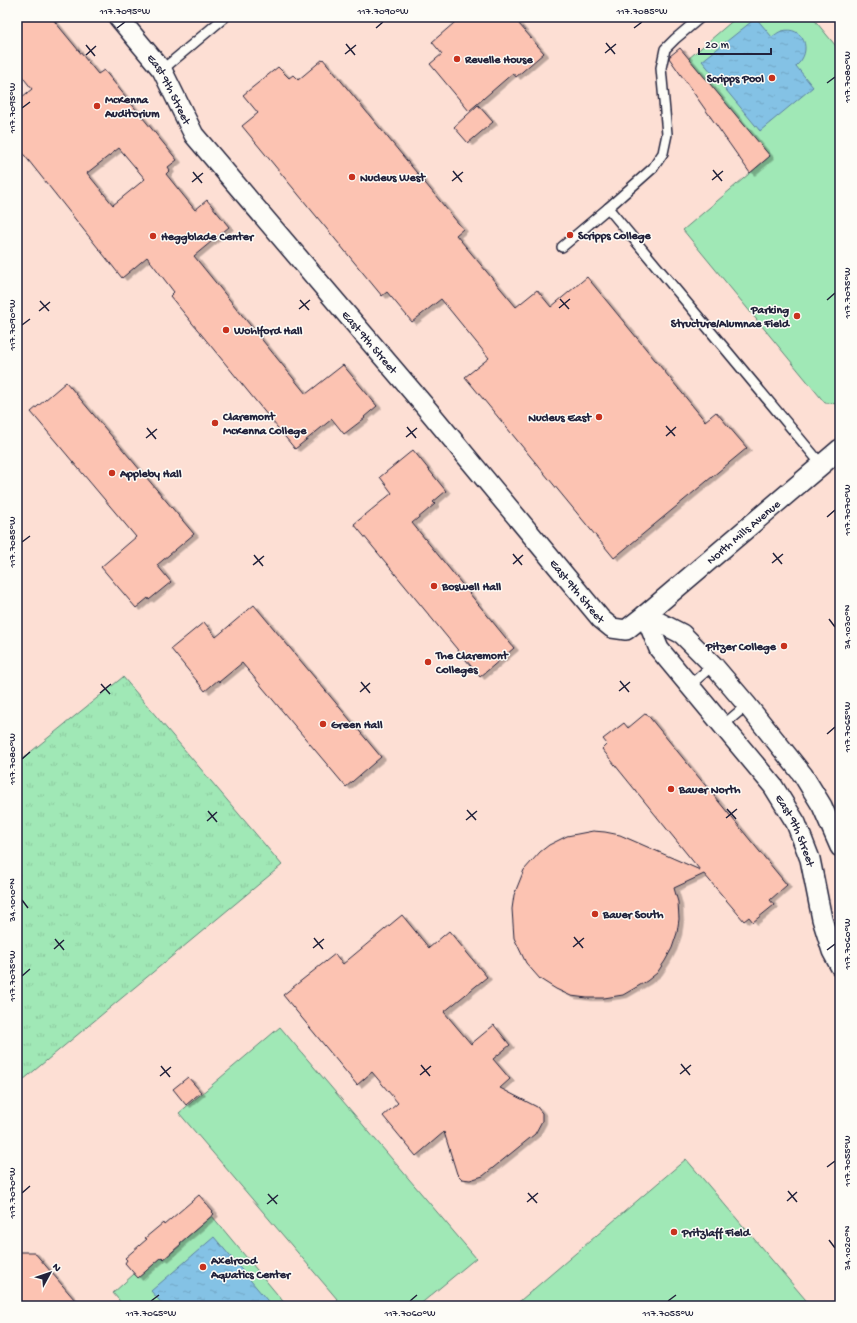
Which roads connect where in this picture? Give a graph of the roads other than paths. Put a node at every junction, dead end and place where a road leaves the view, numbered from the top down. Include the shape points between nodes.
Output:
1 (118, 17) edge
2 (225, 17) edge
3 (701, 17) edge
4 (162, 70) junction
5 (608, 208) junction
6 (562, 247) dead end
7 (840, 449) edge
8 (821, 464) junction
9 (646, 615) junction
10 (713, 665) junction
11 (689, 686) junction
12 (747, 705) junction
13 (722, 726) junction
14 (840, 847) edge
15 (840, 966) edge

1 - 4 street, East 9th Street
2 - 4 lane
3 - 5 lane via 665,49 661,68 667,134 663,152 653,168
4 - 9 street, East 9th Street via 194,135 423,404 601,619 612,628 626,630
5 - 6 lane
5 - 8 lane
7 - 8 street, North Mills Avenue
8 - 9 street, North Mills Avenue
9 - 10 street via 682,634
9 - 11 street, East 9th Street via 658,649
10 - 11 lane
10 - 12 street
11 - 13 street, East 9th Street
12 - 13 lane
12 - 14 street via 803,775 822,806
13 - 15 street, East 9th Street via 773,786 796,823 810,859 822,919 832,951

